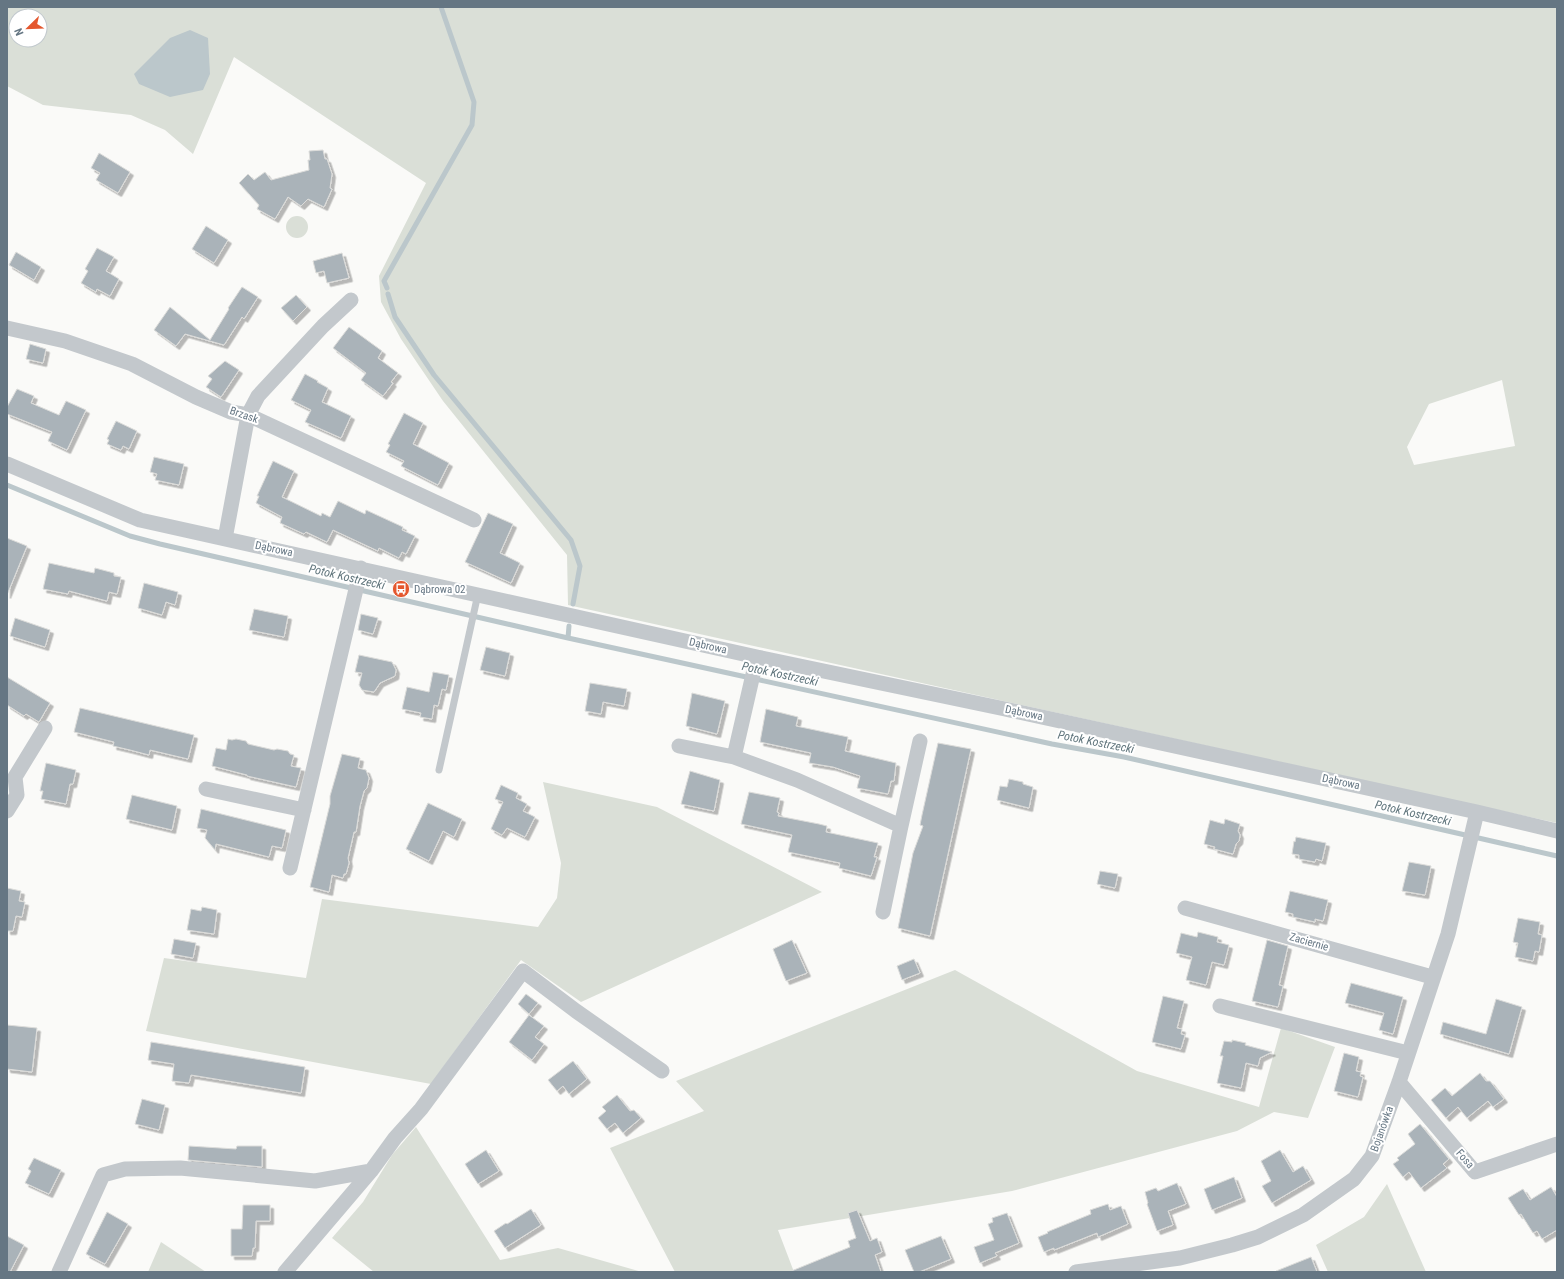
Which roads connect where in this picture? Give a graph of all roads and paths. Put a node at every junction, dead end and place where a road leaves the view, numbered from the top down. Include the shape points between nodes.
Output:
1 (351, 300) dead end
2 (7, 328) edge
3 (248, 415) junction
4 (7, 464) edge
5 (474, 520) dead end
6 (225, 539) junction
7 (360, 575) junction
8 (476, 601) junction
9 (755, 662) junction
10 (45, 728) dead end
11 (920, 741) dead end
12 (679, 746) dead end
13 (734, 757) junction
14 (439, 770) dead end
15 (206, 789) dead end
16 (304, 810) junction
17 (7, 811) edge
18 (1475, 819) junction
19 (901, 826) junction
20 (1557, 831) edge
21 (290, 868) dead end
22 (1185, 908) dead end
23 (883, 912) dead end
24 (1432, 977) junction
25 (1220, 1006) dead end
26 (1408, 1053) junction
27 (662, 1071) dead end
28 (1399, 1082) junction
29 (1557, 1144) edge
30 (371, 1171) junction
31 (58, 1272) edge
32 (285, 1272) edge
33 (1076, 1272) edge

1 - 3 street via 323,326 258,396
2 - 3 street, Brzask via 66,341 132,364 203,400 231,412
3 - 5 street, Brzask
3 - 6 street
4 - 6 street, Dąbrowa via 140,520
6 - 7 street, Dąbrowa
7 - 8 street, Dąbrowa
7 - 16 street
8 - 9 street, Dąbrowa
8 - 14 lane
9 - 13 street
9 - 18 street, Dąbrowa via 1005,709
10 - 17 street via 15,777 16,795
11 - 19 street
12 - 13 street
13 - 19 street via 797,780
15 - 16 street
16 - 21 street
18 - 20 street, Dąbrowa
18 - 24 street, Bojanówka via 1448,934
19 - 23 street
22 - 24 street, Zaciernie
24 - 26 street, Bojanówka
25 - 26 street
26 - 28 street, Bojanówka
27 - 30 street via 522,971 421,1109 395,1138
28 - 29 street, Fosa via 1475,1172
28 - 33 street, Bojanówka via 1372,1156 1354,1179 1303,1215 1258,1237 1232,1245 1180,1258
30 - 31 street via 315,1181 180,1168 125,1169 103,1175
30 - 32 street

